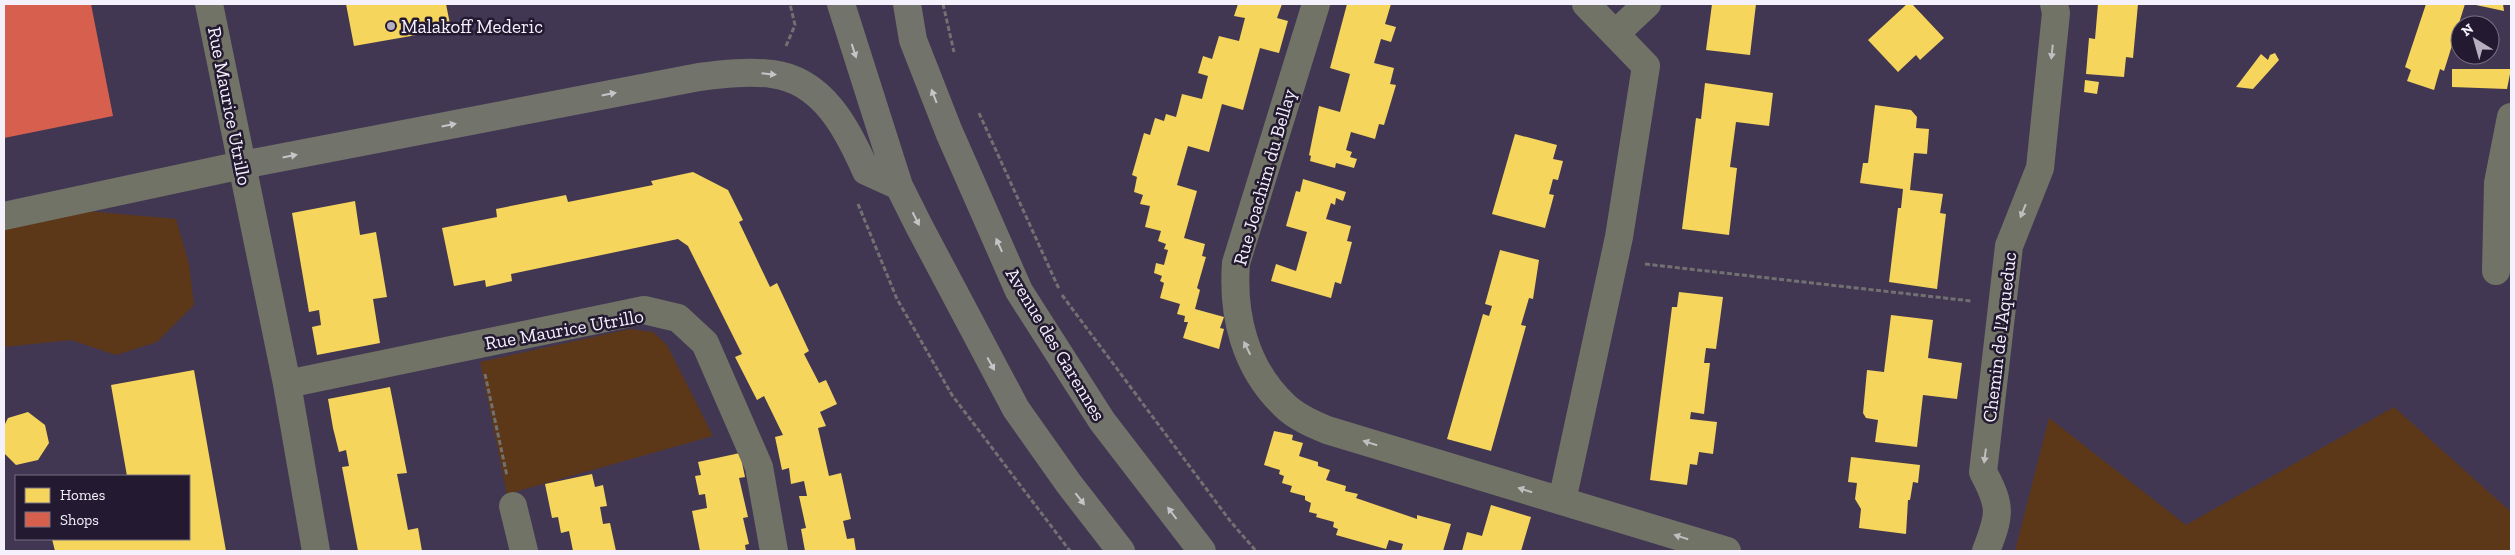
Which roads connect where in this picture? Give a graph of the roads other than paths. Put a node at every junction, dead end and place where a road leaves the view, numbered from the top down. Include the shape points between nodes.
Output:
1 (209, 4) edge
2 (841, 4) edge
3 (907, 4) edge
4 (1316, 4) edge
5 (1586, 4) edge
6 (1647, 4) edge
7 (2054, 4) edge
8 (1615, 34) junction
9 (2511, 117) edge
10 (242, 165) junction
11 (899, 186) junction
12 (4, 216) edge
13 (2496, 271) dead end
14 (287, 384) junction
15 (1562, 501) junction
16 (513, 506) road end
17 (316, 551) edge
18 (524, 551) edge
19 (774, 551) edge
20 (1121, 551) edge
21 (1202, 551) edge
22 (1727, 551) edge
23 (1986, 551) edge

1 - 10 street, Rue Maurice Utrillo
2 -> 11 main road
21 -> 3 main road, Avenue des Garennes via 1102,421 1019,291 949,132 913,40
15 -> 4 street, Rue Joachim du Bellay via 1328,430 1305,420 1284,406 1255,365 1243,340 1237,316 1234,292 1236,263
5 - 8 street
6 - 8 street
7 -> 23 street, Chemin de l'Aqueduc via 2056,13 2040,168 2009,246 1983,472 1996,496 1998,522
8 - 15 street via 1646,66 1614,260
9 - 13 street via 2498,183
10 -> 11 main road via 699,76 742,72 774,74 814,91 850,133 866,171
10 - 12 street
10 - 14 street, Rue Maurice Utrillo
11 -> 20 main road via 1016,409
14 - 17 street, Rue Maurice Utrillo
14 - 19 street, Rue Maurice Utrillo via 644,310 678,318 705,343 758,466
22 -> 15 street, Rue Joachim du Bellay
16 - 18 street

